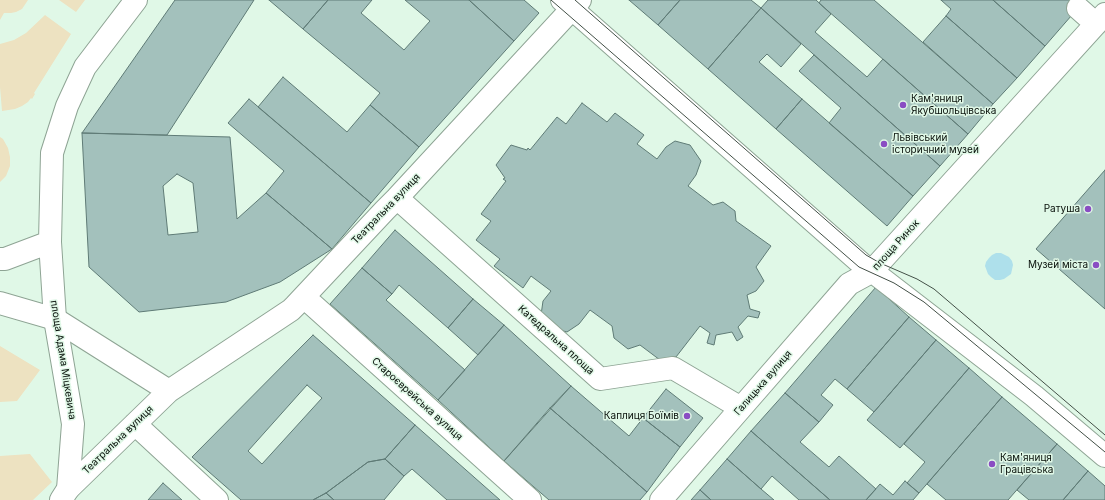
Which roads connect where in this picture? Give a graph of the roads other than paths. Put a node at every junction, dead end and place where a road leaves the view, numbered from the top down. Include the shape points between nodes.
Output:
1 (136, 0) edge
2 (572, 3) edge
3 (1078, 8) dead end
4 (1100, 19) edge
5 (397, 198) junction
6 (50, 242) junction
7 (0, 259) edge
8 (871, 272) junction
9 (304, 297) junction
10 (0, 303) edge
11 (55, 319) junction
12 (169, 391) junction
13 (742, 408) junction
14 (134, 424) junction
15 (1105, 456) edge
16 (64, 494) edge
17 (218, 500) edge
18 (530, 500) edge
19 (661, 500) edge

1 - 6 street, площа Адама Міцкевича via 85,67 67,106 52,153
2 - 5 street, Театральна вулиця
2 - 8 street
3 - 4 street
4 - 8 street, площа Ринок
5 - 9 street, Театральна вулиця
5 - 13 street, Катедральна площа via 600,379 673,368
6 - 7 street
6 - 11 street, площа Адама Міцкевича
8 - 13 street, Галицька вулиця via 849,284
8 - 15 street, площа Ринок via 1034,396
9 - 12 street, Театральна вулиця via 291,310
9 - 18 street, Староєврейська вулиця
10 - 11 street
11 - 12 street
11 - 16 street, площа Адама Міцкевича via 73,424
12 - 14 street, Театральна вулиця
13 - 19 street, Галицька вулиця
14 - 16 street, Театральна вулиця
14 - 17 street

